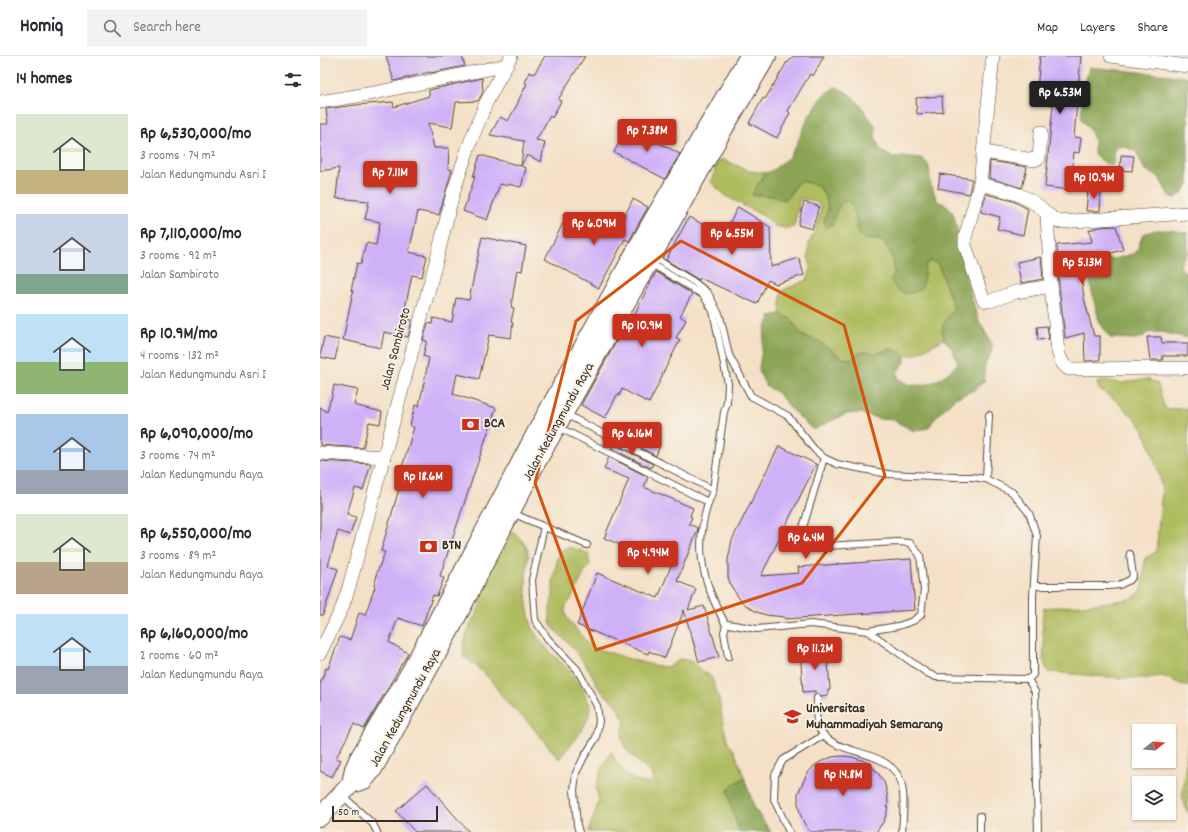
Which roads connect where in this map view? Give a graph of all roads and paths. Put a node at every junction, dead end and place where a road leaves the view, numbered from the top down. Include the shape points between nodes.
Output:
1 (749, 56) edge
2 (767, 56) edge
3 (993, 56) edge
4 (1111, 56) edge
5 (509, 60) edge
6 (1188, 66) edge
7 (320, 102) edge
8 (1041, 132) dead end
9 (983, 152) junction
10 (980, 184) junction
11 (1188, 213) edge
12 (1047, 214) junction
13 (650, 259) junction
14 (1051, 286) junction
15 (1188, 368) edge
16 (989, 415) dead end
17 (560, 420) junction
18 (320, 453) edge
19 (384, 457) junction
20 (824, 458) junction
21 (986, 479) junction
22 (713, 490) junction
23 (708, 502) junction
24 (510, 512) junction
25 (544, 527) junction
26 (587, 545) dead end
27 (1130, 554) dead end
28 (1034, 586) junction
29 (726, 625) junction
30 (868, 631) junction
31 (320, 653) edge
32 (728, 657) dead end
33 (1028, 679) junction
34 (817, 698) dead end
35 (824, 735) junction
36 (346, 789) junction
37 (980, 816) dead end
38 (320, 817) edge
39 (378, 832) edge
40 (579, 832) edge
41 (789, 832) edge
42 (902, 832) edge
43 (980, 832) edge
44 (1038, 832) edge

1 - 36 main road, Jalan Kedungmundu Raya via 596,322 422,649 359,758
2 - 13 main road, Jalan Kedungmundu Raya
3 - 9 street
4 - 6 street
5 - 7 street via 374,93
5 - 19 street, Jalan Sambiroto via 486,104 453,192
8 - 9 street via 1038,158 1034,160
9 - 10 street
10 - 12 street via 1032,201
10 - 14 street via 965,245 982,299 990,301 1016,292
11 - 12 street via 1059,222
12 - 14 street
13 - 17 main road, Jalan Kedungmundu Raya
13 - 20 lane via 694,282 708,293 720,316 729,354 751,396 788,416
13 - 22 lane via 703,295 713,311 728,384
14 - 15 street via 1058,352 1065,367
16 - 21 lane
17 - 22 lane
17 - 23 lane
17 - 24 main road, Jalan Kedungmundu Raya
18 - 19 street
19 - 31 street, Jalan Sambiroto via 349,587 342,608
20 - 21 lane via 837,464 888,474
20 - 30 lane via 801,534 804,544 808,548 910,543 920,555 924,590 921,615 898,626
21 - 28 lane via 1012,492 1029,513 1037,536
22 - 23 lane
23 - 29 lane via 700,544 702,564 715,606
24 - 25 lane
24 - 36 main road, Jalan Kedungmundu Raya via 450,630 373,769 364,780
25 - 26 lane
25 - 40 lane via 532,580 535,620 548,639 577,669 597,706 599,721 596,738 576,773 574,790
27 - 28 lane via 1133,576 1119,585
28 - 33 lane via 1033,675
29 - 30 lane via 757,629 811,624
29 - 32 lane via 724,632
30 - 33 lane via 936,677
33 - 44 lane via 1035,692
34 - 35 lane via 818,725
35 - 41 lane via 783,760 775,775 774,799
35 - 42 lane via 834,744 874,756 890,766 899,778 903,792
36 - 38 main road, Jalan Kedungmundu Raya
36 - 39 lane
37 - 43 lane

